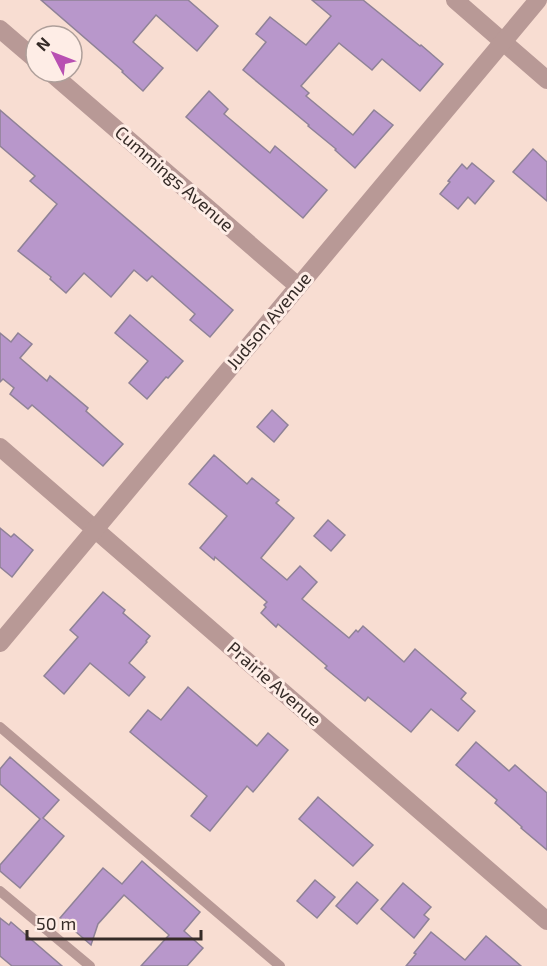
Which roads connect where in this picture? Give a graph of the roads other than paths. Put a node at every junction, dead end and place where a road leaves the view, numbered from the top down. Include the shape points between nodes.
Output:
1 (455, 0) edge
2 (538, 0) edge
3 (0, 29) edge
4 (503, 41) junction
5 (24, 50) edge
6 (547, 80) edge
7 (64, 84) edge
8 (298, 286) junction
9 (0, 447) edge
10 (95, 530) junction
11 (0, 643) edge
12 (0, 727) edge
13 (0, 891) edge
14 (547, 921) edge
15 (90, 966) edge
16 (280, 966) edge

1 - 4 street
2 - 4 street, Judson Avenue
3 - 5 street
4 - 6 street
4 - 8 street, Judson Avenue
7 - 8 street, Cummings Avenue
8 - 10 street, Judson Avenue
9 - 10 street, Prairie Avenue
10 - 11 street, Judson Avenue
10 - 14 street, Prairie Avenue
12 - 16 lane
13 - 15 lane

